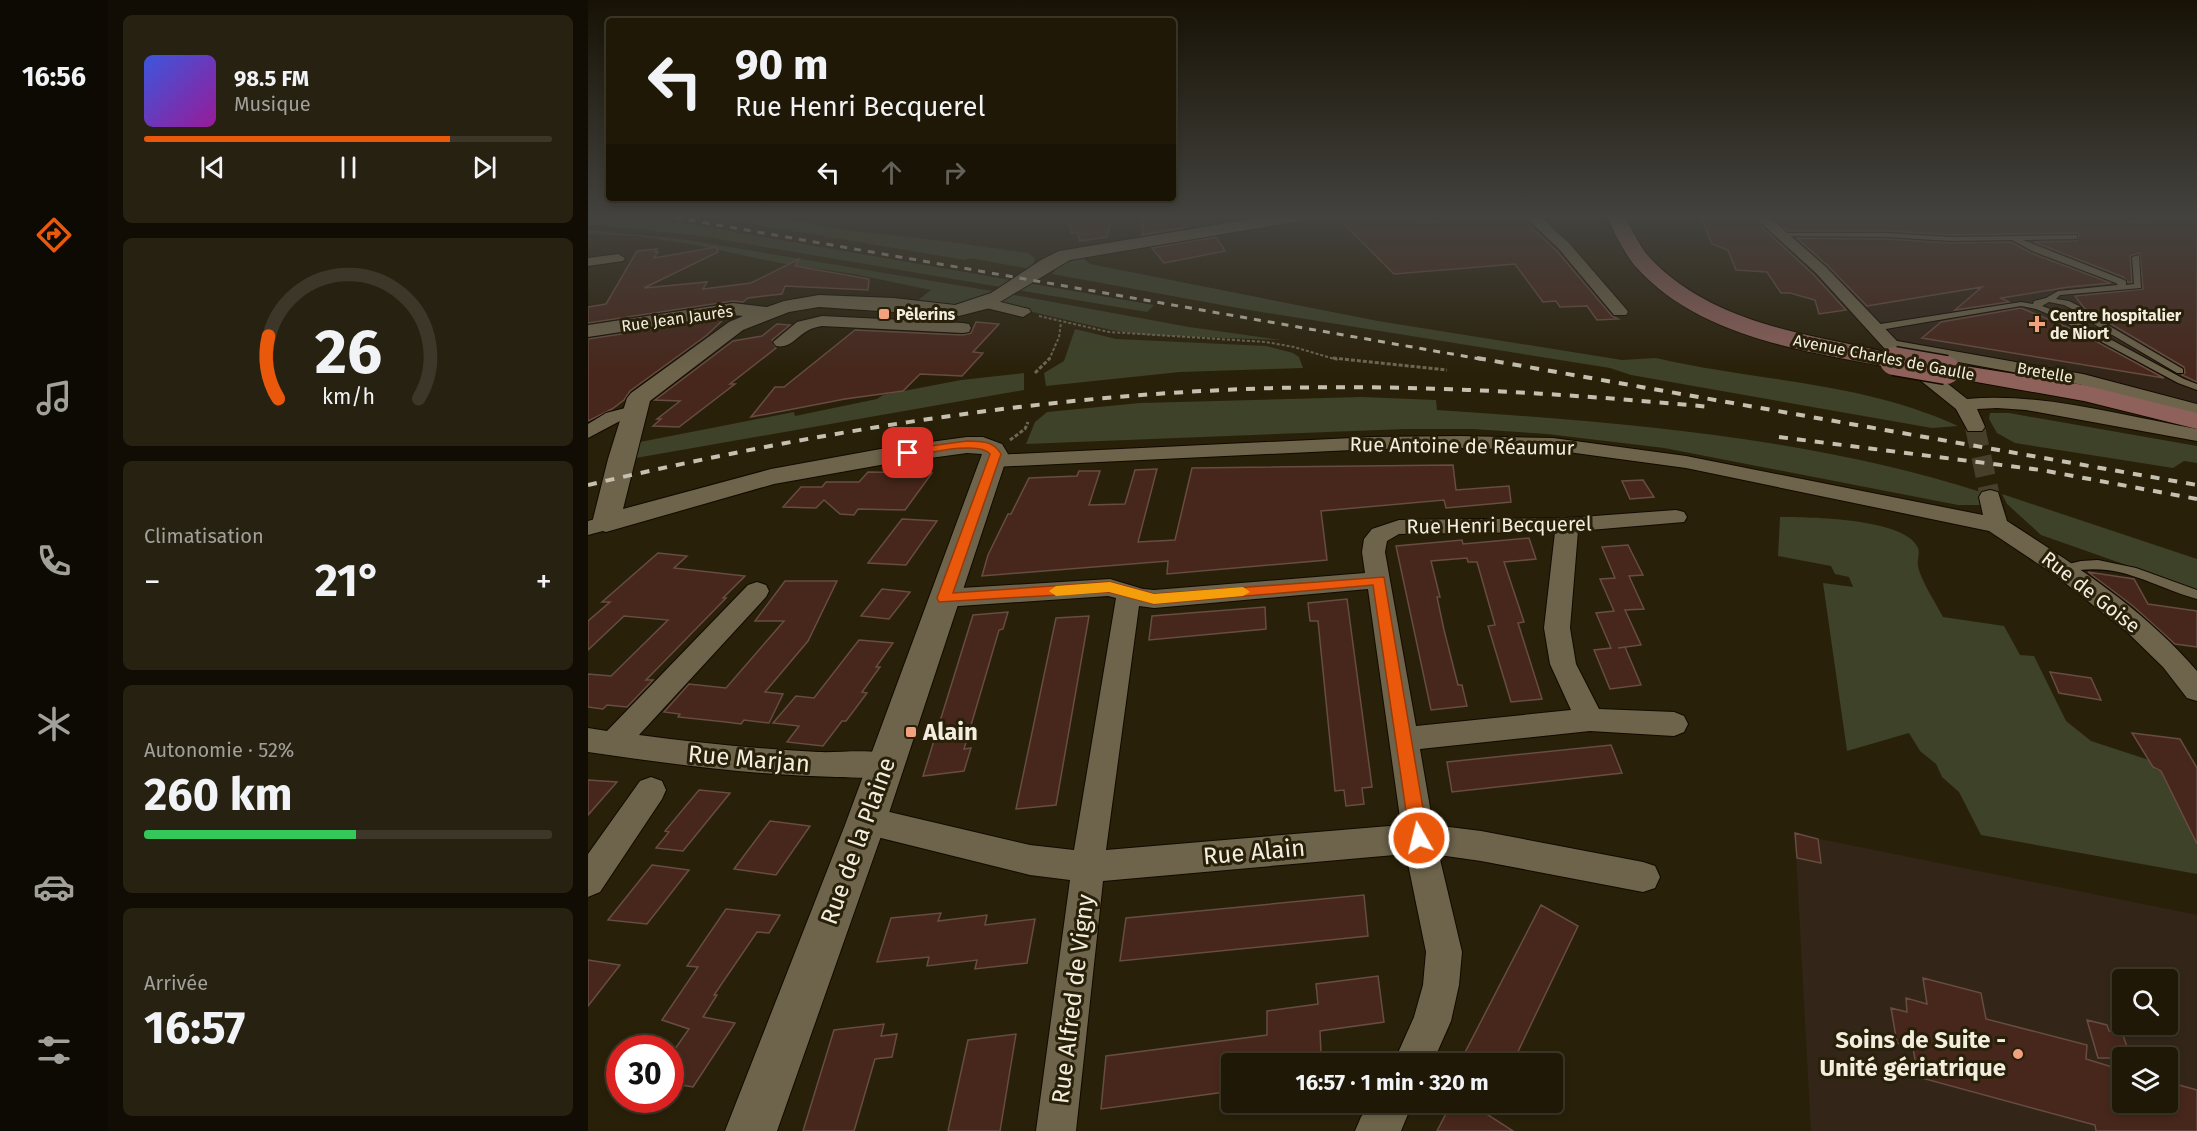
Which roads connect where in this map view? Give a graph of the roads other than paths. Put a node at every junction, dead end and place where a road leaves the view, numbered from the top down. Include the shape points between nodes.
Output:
1 (1044, 268) edge
2 (1582, 268) edge
3 (1649, 268) edge
4 (1819, 268) edge
5 (2084, 268) edge
6 (2138, 268) edge
7 (2121, 288) junction
8 (2099, 290) junction
9 (2049, 300) junction
10 (984, 303) junction
11 (2038, 307) junction
12 (2075, 308) junction
13 (1023, 312) dead end
14 (1620, 312) dead end
15 (906, 314) junction
16 (765, 315) junction
17 (2060, 316) junction
18 (1874, 328) junction
19 (588, 331) edge
20 (782, 342) dead end
21 (1892, 353) junction
22 (2197, 379) edge
23 (2197, 387) edge
24 (1963, 405) junction
25 (2197, 410) edge
26 (633, 412) junction
27 (2197, 420) edge
28 (1975, 427) tunnel mouth
29 (588, 432) edge
30 (2197, 435) edge
31 (993, 455) junction
32 (1990, 497) tunnel mouth
33 (1676, 517) dead end
34 (1567, 525) junction
35 (1996, 525) junction
36 (597, 526) edge
37 (2064, 569) junction
38 (1379, 580) junction
39 (757, 591) dead end
40 (1129, 592) junction
41 (2197, 596) edge
42 (944, 598) junction
43 (2195, 685) edge
44 (1590, 720) junction
45 (1674, 724) dead end
46 (1404, 739) junction
47 (601, 741) edge
48 (885, 765) junction
49 (651, 790) dead end
50 (865, 825) junction
51 (1419, 838) junction
52 (1089, 867) junction
53 (1643, 877) dead end
54 (588, 881) edge
55 (1417, 1053) edge
56 (1388, 1113) edge
57 (751, 1131) edge
58 (1056, 1131) edge
59 (1375, 1131) edge

1 - 10 street, Rue Jean Jaurès
2 - 14 street
3 - 21 main road, Avenue Charles de Gaulle via 1702,306 1768,334
4 - 18 street
5 - 7 lane via 2123,283
6 - 7 lane via 2140,284
7 - 8 lane
8 - 9 lane via 2058,293
8 - 12 lane via 2077,296
9 - 11 lane via 2040,301
9 - 12 lane
10 - 13 street
10 - 15 street, Rue Jean Jaurès via 958,320 934,314
11 - 17 lane
11 - 18 lane via 2021,304
12 - 17 lane via 2076,315
12 - 22 lane
15 - 16 street, Rue Jean Jaurès via 828,307
15 - 20 street via 816,322 802,326
16 - 19 street, Rue Jean Jaurès via 733,309
16 - 26 street via 736,326 643,393
17 - 23 lane
18 - 21 street
21 - 24 street
21 - 25 street, Bretelle via 2094,381
21 - 27 main road, Avenue Charles de Gaulle, bridge via 1946,370 2084,393
24 - 28 street
24 - 30 street, Bretelle via 2026,404
26 - 29 street via 613,417
26 - 36 street
31 - 35 street, Rue Antoine de Réaumur via 1384,443 1553,444 1686,462
31 - 36 street via 983,445 967,444 809,469
31 - 42 street, Rue de la Plaine
32 - 35 street
33 - 34 street, Rue Henri Becquerel
34 - 38 street, Rue Henri Becquerel via 1385,530 1373,544
34 - 44 street via 1557,628 1563,664
35 - 37 street, Rue de Goise
37 - 41 lane via 2107,563
37 - 43 street, Rue de Goise via 2136,625
38 - 40 street via 1154,599
38 - 46 street
39 - 47 street, Rue Marjan
40 - 42 street via 1110,587
40 - 52 street, Rue Alfred de Vigny
42 - 48 street, Rue de la Plaine
44 - 45 street
44 - 46 street
46 - 51 street
47 - 48 street, Rue Marjan via 704,756
48 - 50 street, Rue de la Plaine
49 - 54 street
50 - 52 street, Rue Alain via 881,824 1030,860
50 - 57 street, Rue de la Plaine
51 - 52 street, Rue Alain
51 - 53 street, Rue Alain
51 - 55 street via 1444,952 1432,1021
52 - 58 street, Rue Alfred de Vigny
56 - 59 street

